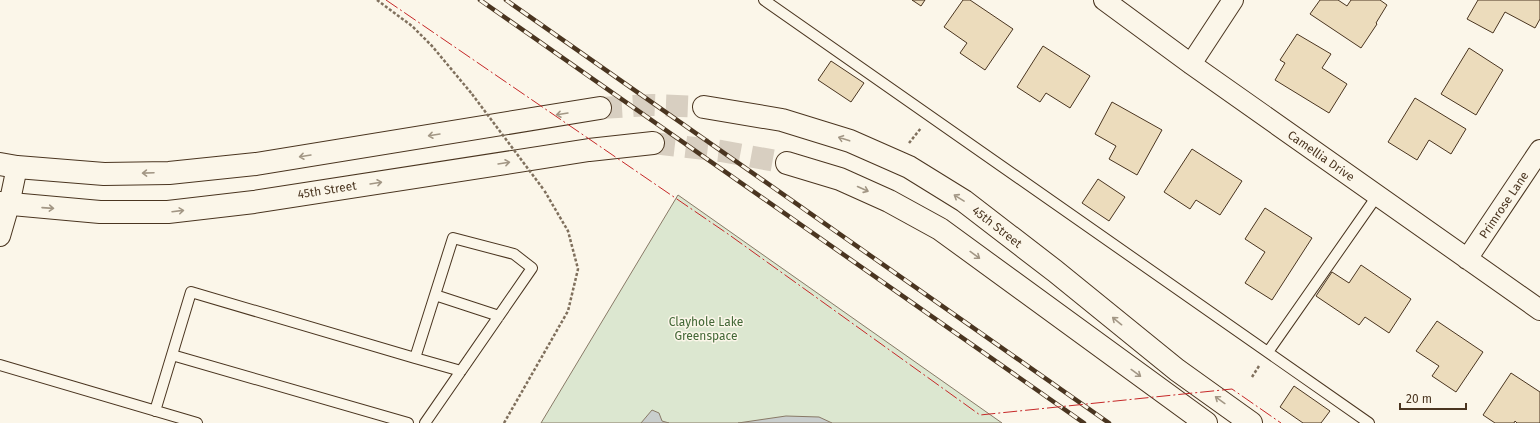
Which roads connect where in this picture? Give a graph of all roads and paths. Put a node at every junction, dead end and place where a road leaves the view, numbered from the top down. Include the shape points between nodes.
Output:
1 (377, 0) edge
2 (764, 0) edge
3 (1104, 0) edge
4 (1233, 0) edge
5 (1191, 64) junction
6 (704, 106) tunnel mouth
7 (600, 108) tunnel mouth
8 (653, 143) tunnel mouth
9 (1540, 150) edge
10 (787, 163) tunnel mouth
11 (8, 166) edge
12 (1378, 196) junction
13 (4, 204) edge
14 (0, 236) edge
15 (1467, 259) junction
16 (435, 295) junction
17 (1540, 310) edge
18 (499, 316) junction
19 (1268, 352) junction
20 (172, 355) junction
21 (414, 358) junction
22 (0, 365) edge
23 (461, 371) junction
24 (155, 411) junction
25 (197, 423) edge
26 (408, 423) edge
27 (425, 423) edge
28 (504, 423) edge
29 (1206, 423) edge
30 (1251, 423) edge
31 (1369, 423) edge

1 - 28 path, bridge via 412,26 472,94 544,190 568,231 578,270 568,311
2 - 19 lane
3 - 5 street, Camellia Drive
4 - 5 street
5 - 12 street, Camellia Drive
30 -> 6 main road, 45th Street via 1177,370 964,201 909,167 850,141 782,120
7 -> 11 main road via 256,164 169,173 104,174
13 -> 8 main road, 45th Street via 100,212 168,212 254,202 589,150
9 - 15 street, Primrose Lane
10 -> 29 main road via 840,179 889,201 940,229
11 - 13 street
12 - 15 street, Camellia Drive
12 - 19 lane
13 - 14 street
15 - 17 street, Camellia Drive
16 - 18 lane
16 - 18 lane via 453,238 514,254 532,268
16 - 21 lane
18 - 23 lane
19 - 31 lane
20 - 21 lane via 191,292
20 - 24 lane
20 - 26 lane
21 - 23 lane
22 - 24 lane
23 - 27 lane
24 - 25 lane

